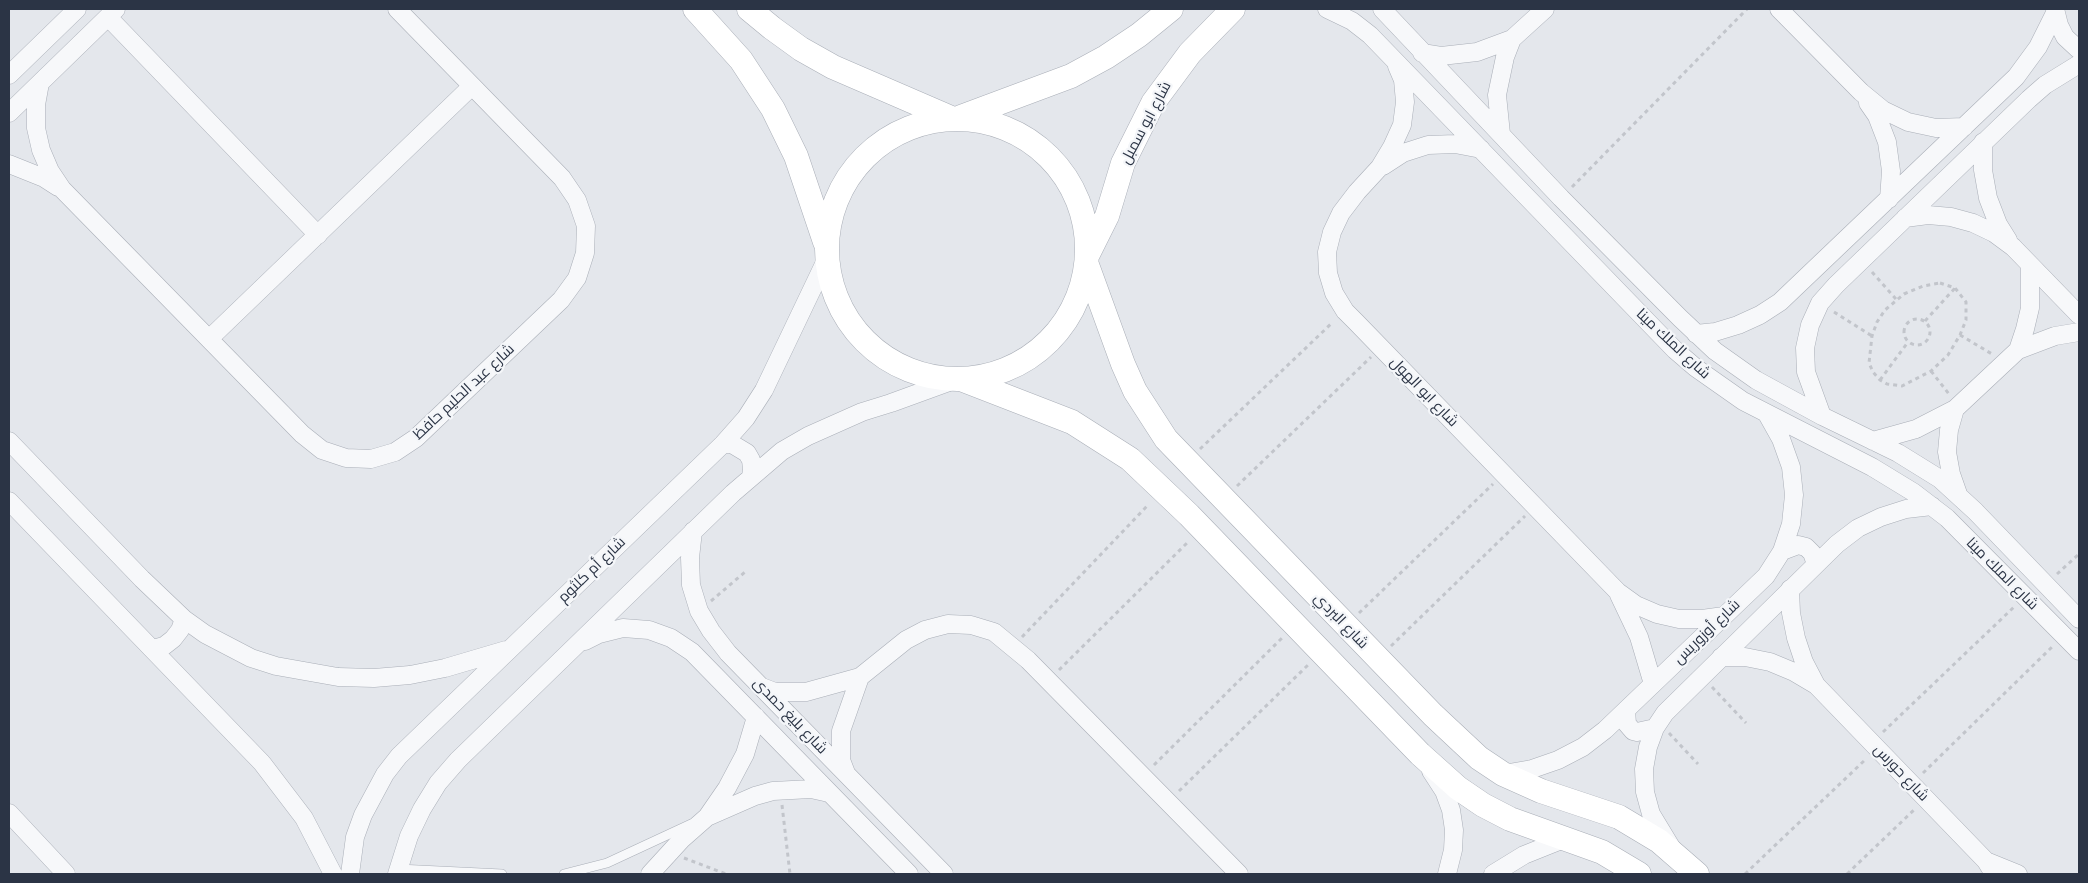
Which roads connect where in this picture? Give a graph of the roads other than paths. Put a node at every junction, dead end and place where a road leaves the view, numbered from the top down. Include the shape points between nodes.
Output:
1 (77, 9) edge
2 (397, 9) edge
3 (696, 9) edge
4 (749, 9) edge
5 (1172, 9) edge
6 (1233, 9) edge
7 (1326, 9) edge
8 (1382, 9) edge
9 (1545, 9) edge
10 (1779, 9) edge
11 (2055, 11) edge
12 (112, 13) edge
13 (1351, 15) edge
14 (1512, 39) junction
15 (2079, 50) edge
16 (1422, 53) junction
17 (1394, 59) junction
18 (2079, 64) edge
19 (12, 68) edge
20 (40, 83) junction
21 (472, 86) junction
22 (1861, 92) junction
23 (9, 113) edge
24 (954, 118) junction
25 (1964, 127) junction
26 (1501, 134) junction
27 (1983, 142) junction
28 (1480, 149) junction
29 (9, 164) edge
30 (1380, 167) junction
31 (62, 189) junction
32 (1889, 199) junction
33 (1905, 218) junction
34 (318, 235) junction
35 (2013, 247) junction
36 (827, 252) junction
37 (1087, 260) junction
38 (2030, 265) junction
39 (1815, 270) junction
40 (1836, 285) junction
41 (2079, 315) edge
42 (2079, 332) edge
43 (1696, 334) junction
44 (209, 339) junction
45 (2018, 350) junction
46 (959, 379) junction
47 (1956, 408) junction
48 (1767, 414) junction
49 (1822, 416) junction
50 (9, 441) edge
51 (1873, 441) junction
52 (723, 444) junction
53 (750, 477) junction
54 (1958, 495) junction
55 (9, 501) edge
56 (1932, 506) junction
57 (693, 531) junction
58 (1782, 551) junction
59 (1816, 564) junction
60 (1790, 589) junction
61 (1618, 592) junction
62 (1724, 616) junction
63 (184, 619) junction
64 (2079, 619) edge
65 (1352, 632) junction
66 (576, 645) junction
67 (153, 649) junction
68 (508, 649) junction
69 (2079, 651) edge
70 (728, 653) junction
71 (1327, 658) junction
72 (1720, 658) junction
73 (712, 671) junction
74 (860, 677) junction
75 (1653, 684) junction
76 (1816, 685) junction
77 (762, 688) junction
78 (1626, 710) junction
79 (756, 717) junction
80 (1657, 725) junction
81 (1420, 754) junction
82 (846, 774) junction
83 (1503, 774) junction
84 (829, 793) junction
85 (9, 813) edge
86 (707, 817) junction
87 (1564, 839) junction
88 (1675, 854) junction
89 (1990, 867) edge
90 (397, 872) edge
91 (66, 874) edge
92 (333, 874) edge
93 (350, 874) edge
94 (502, 874) edge
95 (564, 874) edge
96 (650, 874) edge
97 (909, 874) edge
98 (944, 874) edge
99 (1239, 874) edge
100 (1447, 874) edge
101 (1493, 874) edge
102 (1639, 874) edge
103 (1697, 874) edge
104 (2018, 874) edge

1 - 19 street
2 - 21 street, شارع عبد الحليم حافظ
3 - 36 street via 741,60 773,109 796,156
4 - 24 street via 802,49 833,67
5 - 24 street via 1106,57 1071,76
6 - 37 street, شارع ابو سمبل via 1190,52 1153,103 1123,163 1107,216
7 - 13 street, شارع الملك مينا
8 - 16 street, شارع الملك مينا
9 - 14 street
10 - 22 street
11 - 15 street via 2065,37
11 - 25 street via 2038,47 2016,77
12 - 20 street
12 - 34 street
13 - 17 street, شارع الملك مينا
14 - 16 street via 1459,55
14 - 26 street via 1499,86
16 - 26 street, شارع الملك مينا
17 - 28 street, شارع الملك مينا
17 - 30 street, شارع ابو الهول via 1403,80 1405,102 1402,125
18 - 27 street via 2045,85
20 - 23 street
20 - 31 street, شارع عبد الحليم حافظ via 36,105 41,150
21 - 34 street
21 - 44 street, شارع عبد الحليم حافظ via 562,178 578,200 586,226 585,253 577,278 561,300 416,438 395,452 371,459 346,458 322,450 302,434
22 - 25 street via 1883,110 1908,122 1936,128
22 - 32 street via 1877,116 1887,142 1891,171
24 - 36 street via 923,122 897,133 873,149 854,169 839,194 830,221
24 - 37 street via 987,122 1016,132 1041,149 1062,171 1077,197 1086,226
25 - 32 street
26 - 43 street, شارع الملك مينا
27 - 33 street
27 - 35 street via 1988,198 1998,224
28 - 30 street, شارع ابو الهول via 1455,144 1428,145 1403,153
28 - 48 street, شارع الملك مينا via 1675,350 1719,386
29 - 31 street, شارع عبد الحليم حافظ
30 - 61 street, شارع ابو الهول via 1341,213 1332,232 1327,252 1328,273 1334,293 1345,311
31 - 44 street, شارع عبد الحليم حافظ
32 - 39 street
33 - 35 street via 1951,217 1994,233
33 - 40 street
34 - 44 street
35 - 38 street
36 - 46 street via 831,280 840,303 868,343 909,369
36 - 52 street, شارع أم كلثوم via 764,390 746,418
37 - 46 street via 1079,295 1065,322 1045,346 999,372
37 - 65 street, شارع البردي via 1123,364 1135,391 1166,439
38 - 41 street
38 - 45 street via 2030,308
39 - 40 street via 1815,278 1820,285 1828,288
39 - 43 street via 1780,302 1760,314 1738,325
40 - 49 street via 1820,303 1810,325 1805,348 1806,372
42 - 45 street via 2055,336
43 - 49 street, شارع الملك مينا via 1749,375
45 - 47 street
46 - 53 street via 834,422 782,451
46 - 71 street via 1072,422 1130,459 1202,528
47 - 51 street via 1916,429
47 - 54 street via 1947,452 1950,474
48 - 56 street, شارع الملك مينا via 1872,467
48 - 58 street, شارع أوزوريس via 1791,466 1794,495 1791,524
49 - 51 street, شارع الملك مينا
50 - 63 street
51 - 54 street, شارع الملك مينا via 1919,465
52 - 53 street via 732,444 747,452 752,468
52 - 68 street, شارع أم كلثوم
53 - 57 street
54 - 64 street, شارع الملك مينا
55 - 67 street
56 - 59 street, شارع أوزوريس via 1906,509 1881,517 1851,534
56 - 69 street, شارع الملك مينا
57 - 66 street
57 - 70 street, شارع بليغ حمدى via 691,584 699,612
58 - 59 street via 1798,545 1806,547
58 - 62 street, شارع أوزوريس via 1766,576
59 - 60 street, شارع أوزوريس
60 - 72 street, شارع أوزوريس
60 - 76 street, شارع حورس via 1796,638
61 - 62 street, شارع ابو الهول via 1657,614 1702,620
61 - 75 street, شارع ابو الهول via 1639,637
62 - 75 street, شارع أوزوريس
63 - 67 street via 174,639
63 - 68 street via 251,658 338,677 410,675
65 - 71 street
65 - 83 street, شارع البردي via 1460,740
66 - 73 street, شارع بليغ حمدى via 599,634 623,628 649,630 671,638
66 - 90 street via 438,783 409,836
67 - 92 street via 284,790 304,818
68 - 93 street, شارع أم كلثوم via 399,756 385,774 355,836
70 - 73 street via 718,656
70 - 77 street, شارع بليغ حمدى
71 - 81 street
72 - 76 street, شارع حورس via 1745,657 1770,662
72 - 80 street, شارع أوزوريس
73 - 79 street, شارع بليغ حمدى
74 - 77 street via 806,692 775,692
74 - 82 street via 841,731
74 - 99 street via 906,640 925,630 948,624 971,625 994,632 1013,646
75 - 78 street, شارع أوزوريس
76 - 89 street, شارع حورس
77 - 82 street, شارع بليغ حمدى
78 - 80 street via 1627,724 1633,731
78 - 83 street, شارع أوزوريس via 1583,747 1532,769
79 - 84 street, شارع بليغ حمدى
79 - 86 street via 737,772
80 - 88 street, شارع أوزوريس via 1644,769 1645,792 1651,814
81 - 87 street via 1458,788 1483,805 1510,820
81 - 100 street via 1444,791 1451,810 1454,850
82 - 98 street, شارع بليغ حمدى
83 - 88 street, شارع البردي via 1541,791 1619,817
84 - 86 street via 811,789 780,790 755,796
84 - 97 street, شارع بليغ حمدى
85 - 91 street
86 - 95 lane via 607,863
86 - 96 street
87 - 101 street via 1524,854
87 - 102 street via 1602,852
88 - 103 street, شارع البردي
89 - 104 street, شارع حورس
90 - 94 lane

